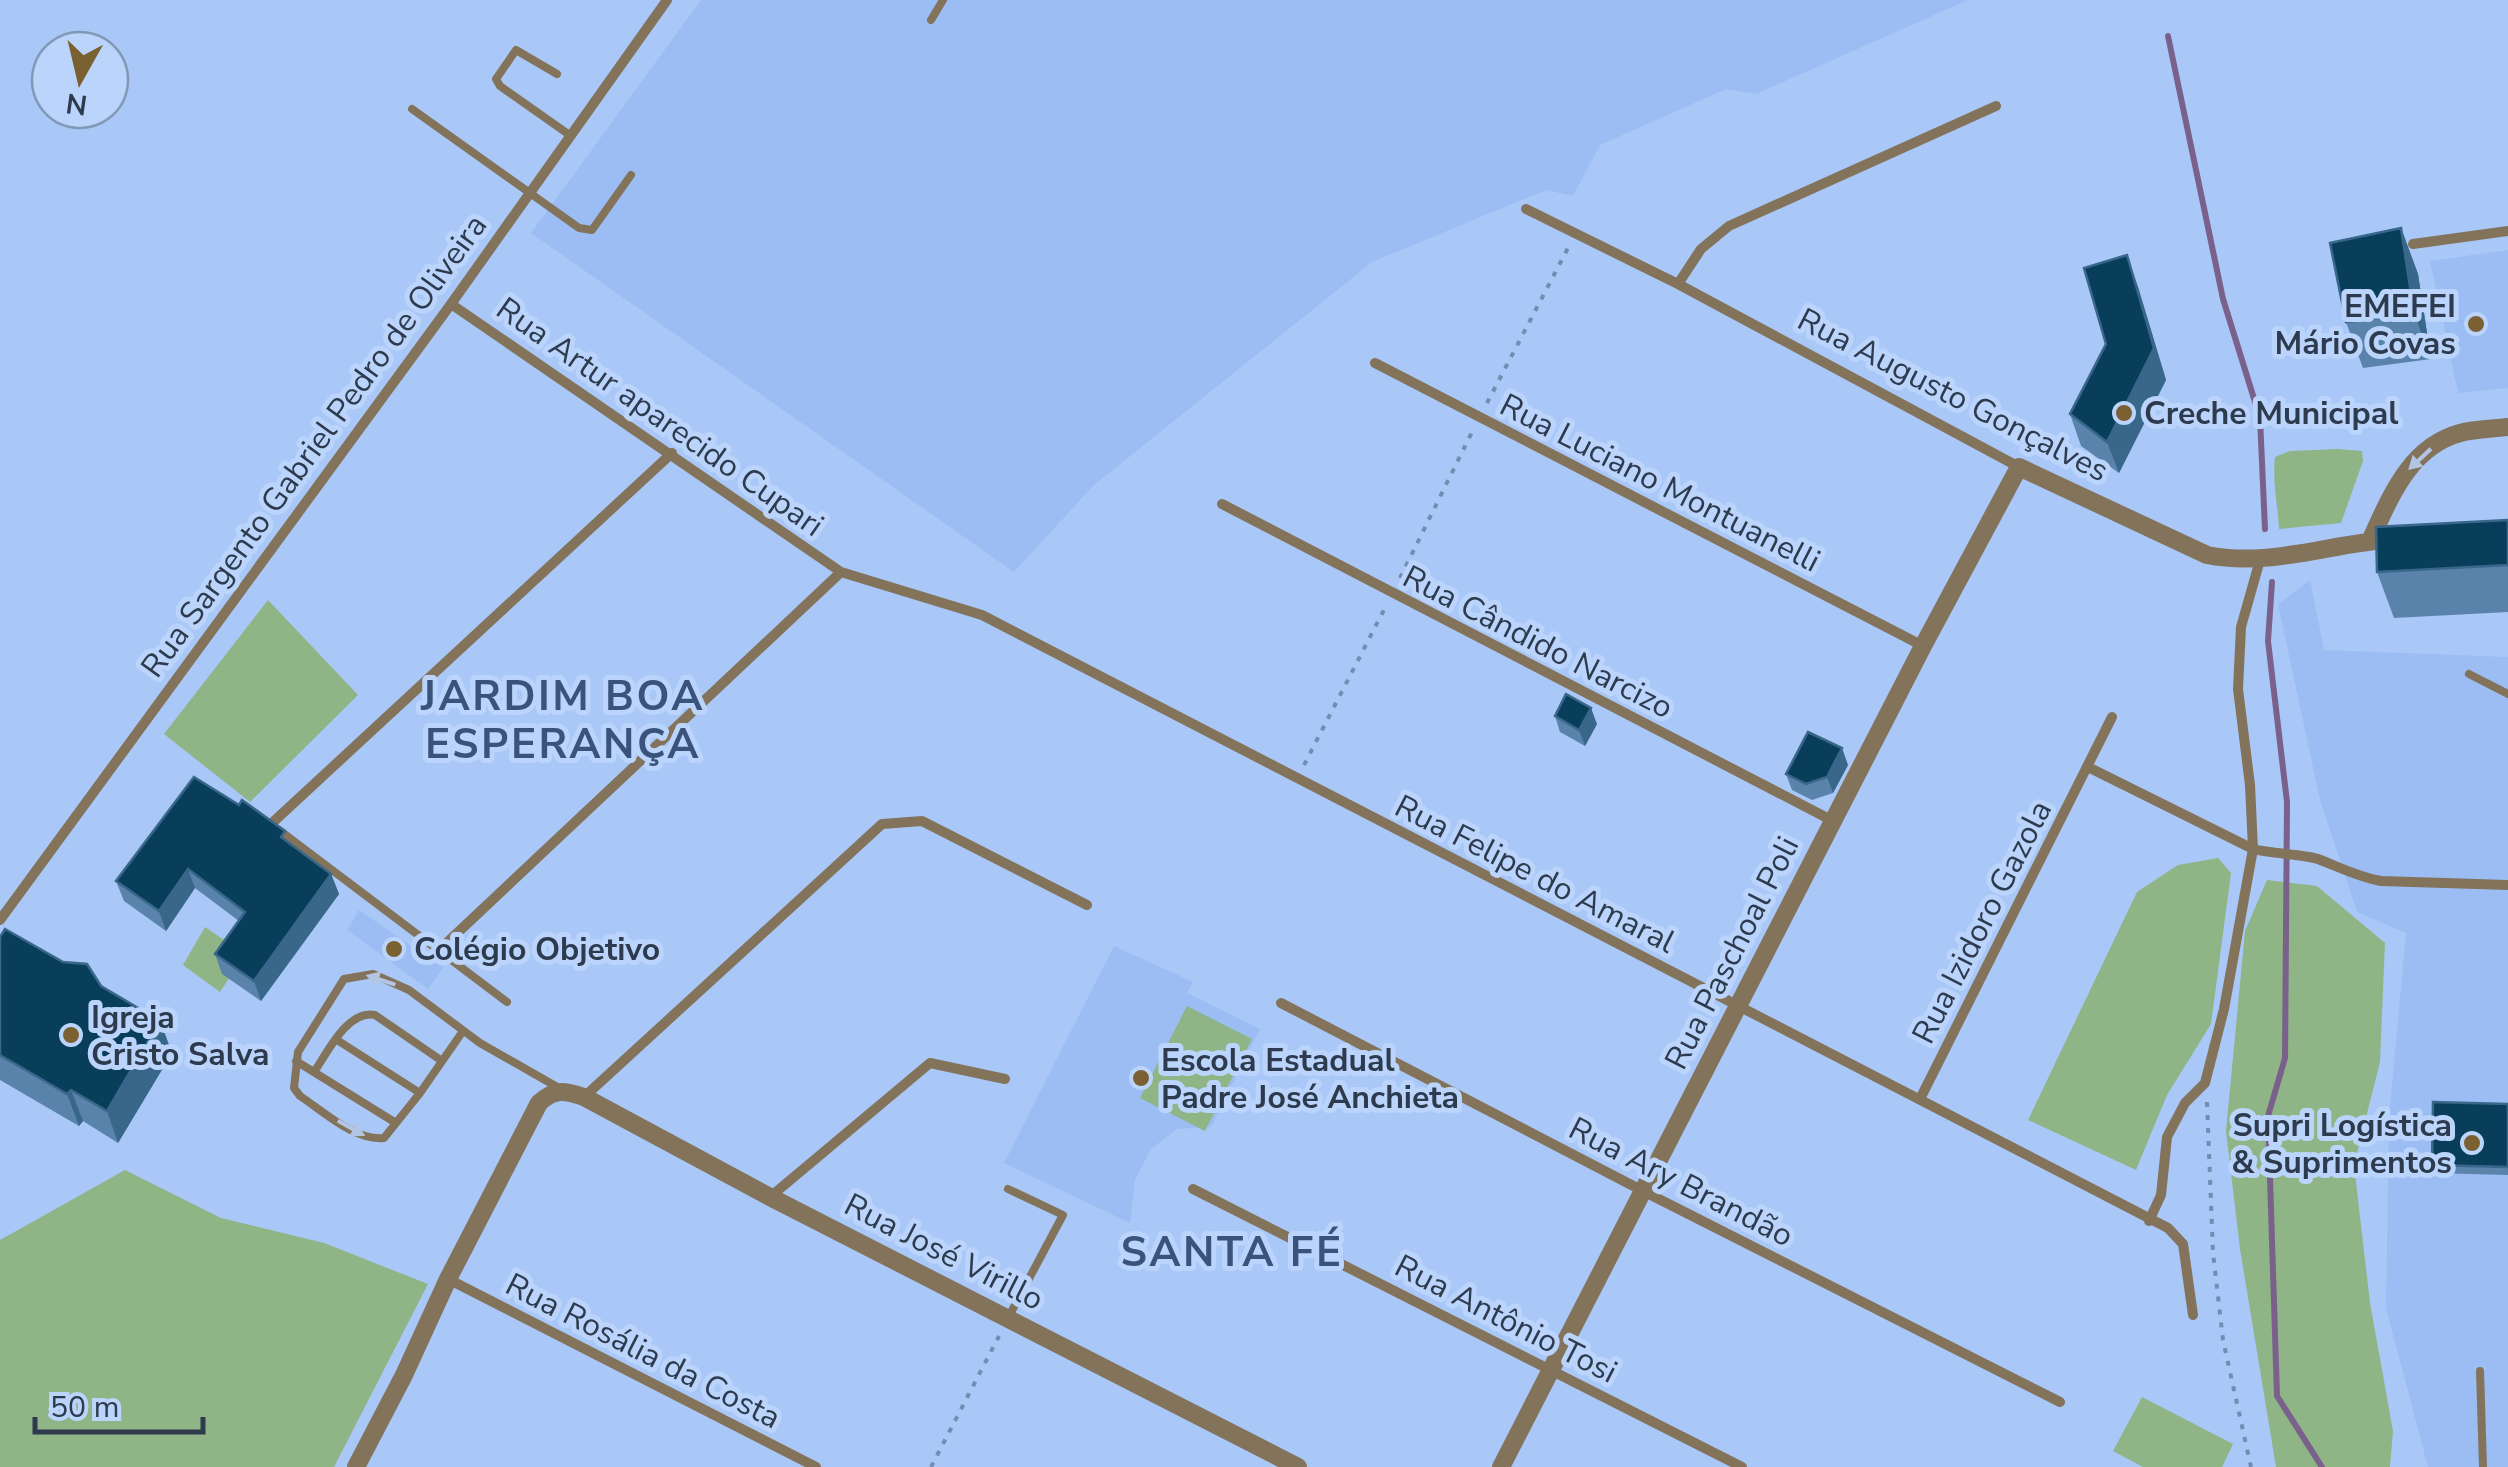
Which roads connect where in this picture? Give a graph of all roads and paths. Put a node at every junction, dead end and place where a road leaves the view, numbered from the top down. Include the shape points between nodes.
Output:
1 (668, 0) edge
2 (943, 0) edge
3 (932, 20) dead end
4 (557, 74) dead end
5 (1996, 106) dead end
6 (412, 109) dead end
7 (570, 136) junction
8 (630, 175) dead end
9 (530, 192) junction
10 (1526, 209) dead end
11 (2508, 231) edge
12 (1574, 234) junction
13 (2413, 244) dead end
14 (1678, 284) junction
15 (451, 304) junction
16 (1374, 363) dead end
17 (1480, 417) junction
18 (2508, 427) edge
19 (672, 453) junction
20 (2020, 468) junction
21 (1222, 504) dead end
22 (2423, 538) edge
23 (2370, 540) junction
24 (2260, 560) junction
25 (841, 572) junction
26 (1392, 595) junction
27 (1922, 646) junction
28 (2469, 674) dead end
29 (2508, 694) edge
30 (2112, 718) dead end
31 (2090, 768) junction
32 (1297, 778) junction
33 (1833, 821) junction
34 (271, 824) joint
35 (2253, 849) junction
36 (2508, 885) edge
37 (1087, 905) dead end
38 (0, 920) edge
39 (437, 952) junction
40 (507, 1002) dead end
41 (1281, 1003) dead end
42 (1737, 1007) junction
43 (463, 1031) junction
44 (338, 1040) junction
45 (296, 1062) junction
46 (442, 1062) junction
47 (314, 1072) junction
48 (1004, 1079) dead end
49 (2206, 1083) junction
50 (563, 1090) junction
51 (420, 1093) junction
52 (584, 1098) junction
53 (1920, 1099) junction
54 (396, 1123) junction
55 (1008, 1189) dead end
56 (1194, 1189) dead end
57 (1643, 1191) junction
58 (770, 1197) junction
59 (2150, 1221) junction
60 (448, 1279) junction
61 (2193, 1314) dead end
62 (1008, 1318) junction
63 (1551, 1369) junction
64 (2480, 1371) dead end
65 (2060, 1402) dead end
66 (356, 1467) edge
67 (816, 1467) edge
68 (931, 1467) edge
69 (1298, 1467) edge
70 (1501, 1467) edge
71 (1742, 1467) edge
72 (2250, 1467) edge
73 (2483, 1467) edge

1 - 7 street, Rua Sargento Gabriel Pedro de Oliveira
2 - 3 lane
4 - 7 lane via 516,50 496,78
5 - 14 street via 1730,226 1701,250
6 - 9 lane
7 - 9 street, Rua Sargento Gabriel Pedro de Oliveira
8 - 9 lane via 592,230 579,228
9 - 15 street, Rua Sargento Gabriel Pedro de Oliveira
10 - 12 street, Rua Augusto Gonçalves
11 - 13 street
12 - 14 street, Rua Augusto Gonçalves
12 - 17 path
14 - 20 street, Rua Augusto Gonçalves
15 - 19 street, Rua Artur aparecido Cupari
15 - 38 street, Rua Sargento Gabriel Pedro de Oliveira
16 - 17 street, Rua Luciano Montuanelli
17 - 26 path
17 - 27 street, Rua Luciano Montuanelli
18 -> 23 street via 2458,434 2424,452 2397,482
19 - 25 street, Rua Artur aparecido Cupari
19 - 34 street
20 - 24 street, Rua Augusto Gonçalves via 2207,555
20 - 27 street, Rua Paschoal Poli
21 - 26 street, Rua Cândido Narcizo
22 - 23 street, Rua Augusto Gonçalves
23 - 24 street, Rua Augusto Gonçalves
24 - 35 street via 2241,627 2238,689
25 - 32 street, Rua Felipe do Amaral via 982,615
25 - 39 street
26 - 32 path
26 - 33 street, Rua Cândido Narcizo
27 - 33 street, Rua Paschoal Poli
28 - 29 lane
30 - 31 street, Rua Izidoro Gazola
31 - 35 street
31 - 53 street, Rua Izidoro Gazola
32 - 42 street, Rua Felipe do Amaral
33 - 42 street, Rua Paschoal Poli
34 - 39 lane
35 - 36 street via 2316,858 2380,881
35 - 49 street
37 - 52 street via 922,822 882,824
39 - 40 lane
41 - 57 street, Rua Ary Brandão
42 - 53 street, Rua Felipe do Amaral
42 - 57 street, Rua Paschoal Poli
43 -> 45 lane via 409,990 360,974 344,980
43 - 46 lane
43 - 50 lane
44 - 46 lane via 368,1013
44 - 47 lane
44 - 51 lane
45 - 47 lane
45 -> 54 lane via 296,1092 356,1133 376,1140
46 - 51 lane
47 - 54 lane
48 - 58 street via 930,1063
49 - 59 street via 2185,1103 2167,1137 2161,1194
49 - 72 path via 2215,1270
50 - 52 street, Rua José Virillo
50 - 60 street via 540,1103
51 - 54 lane
52 - 58 street, Rua José Virillo
53 - 59 street, Rua Felipe do Amaral
55 - 62 lane via 1063,1215
56 - 63 street, Rua Antônio Tosi
57 - 63 street, Rua Paschoal Poli
57 - 65 street, Rua Ary Brandão
58 - 62 street, Rua José Virillo
59 - 61 street, Rua Felipe do Amaral via 2183,1244
60 - 66 street
60 - 67 street, Rua Rosália da Costa
62 - 68 path
62 - 69 street, Rua José Virillo
63 - 70 street, Rua Paschoal Poli
63 - 71 street, Rua Antônio Tosi
64 - 73 lane

